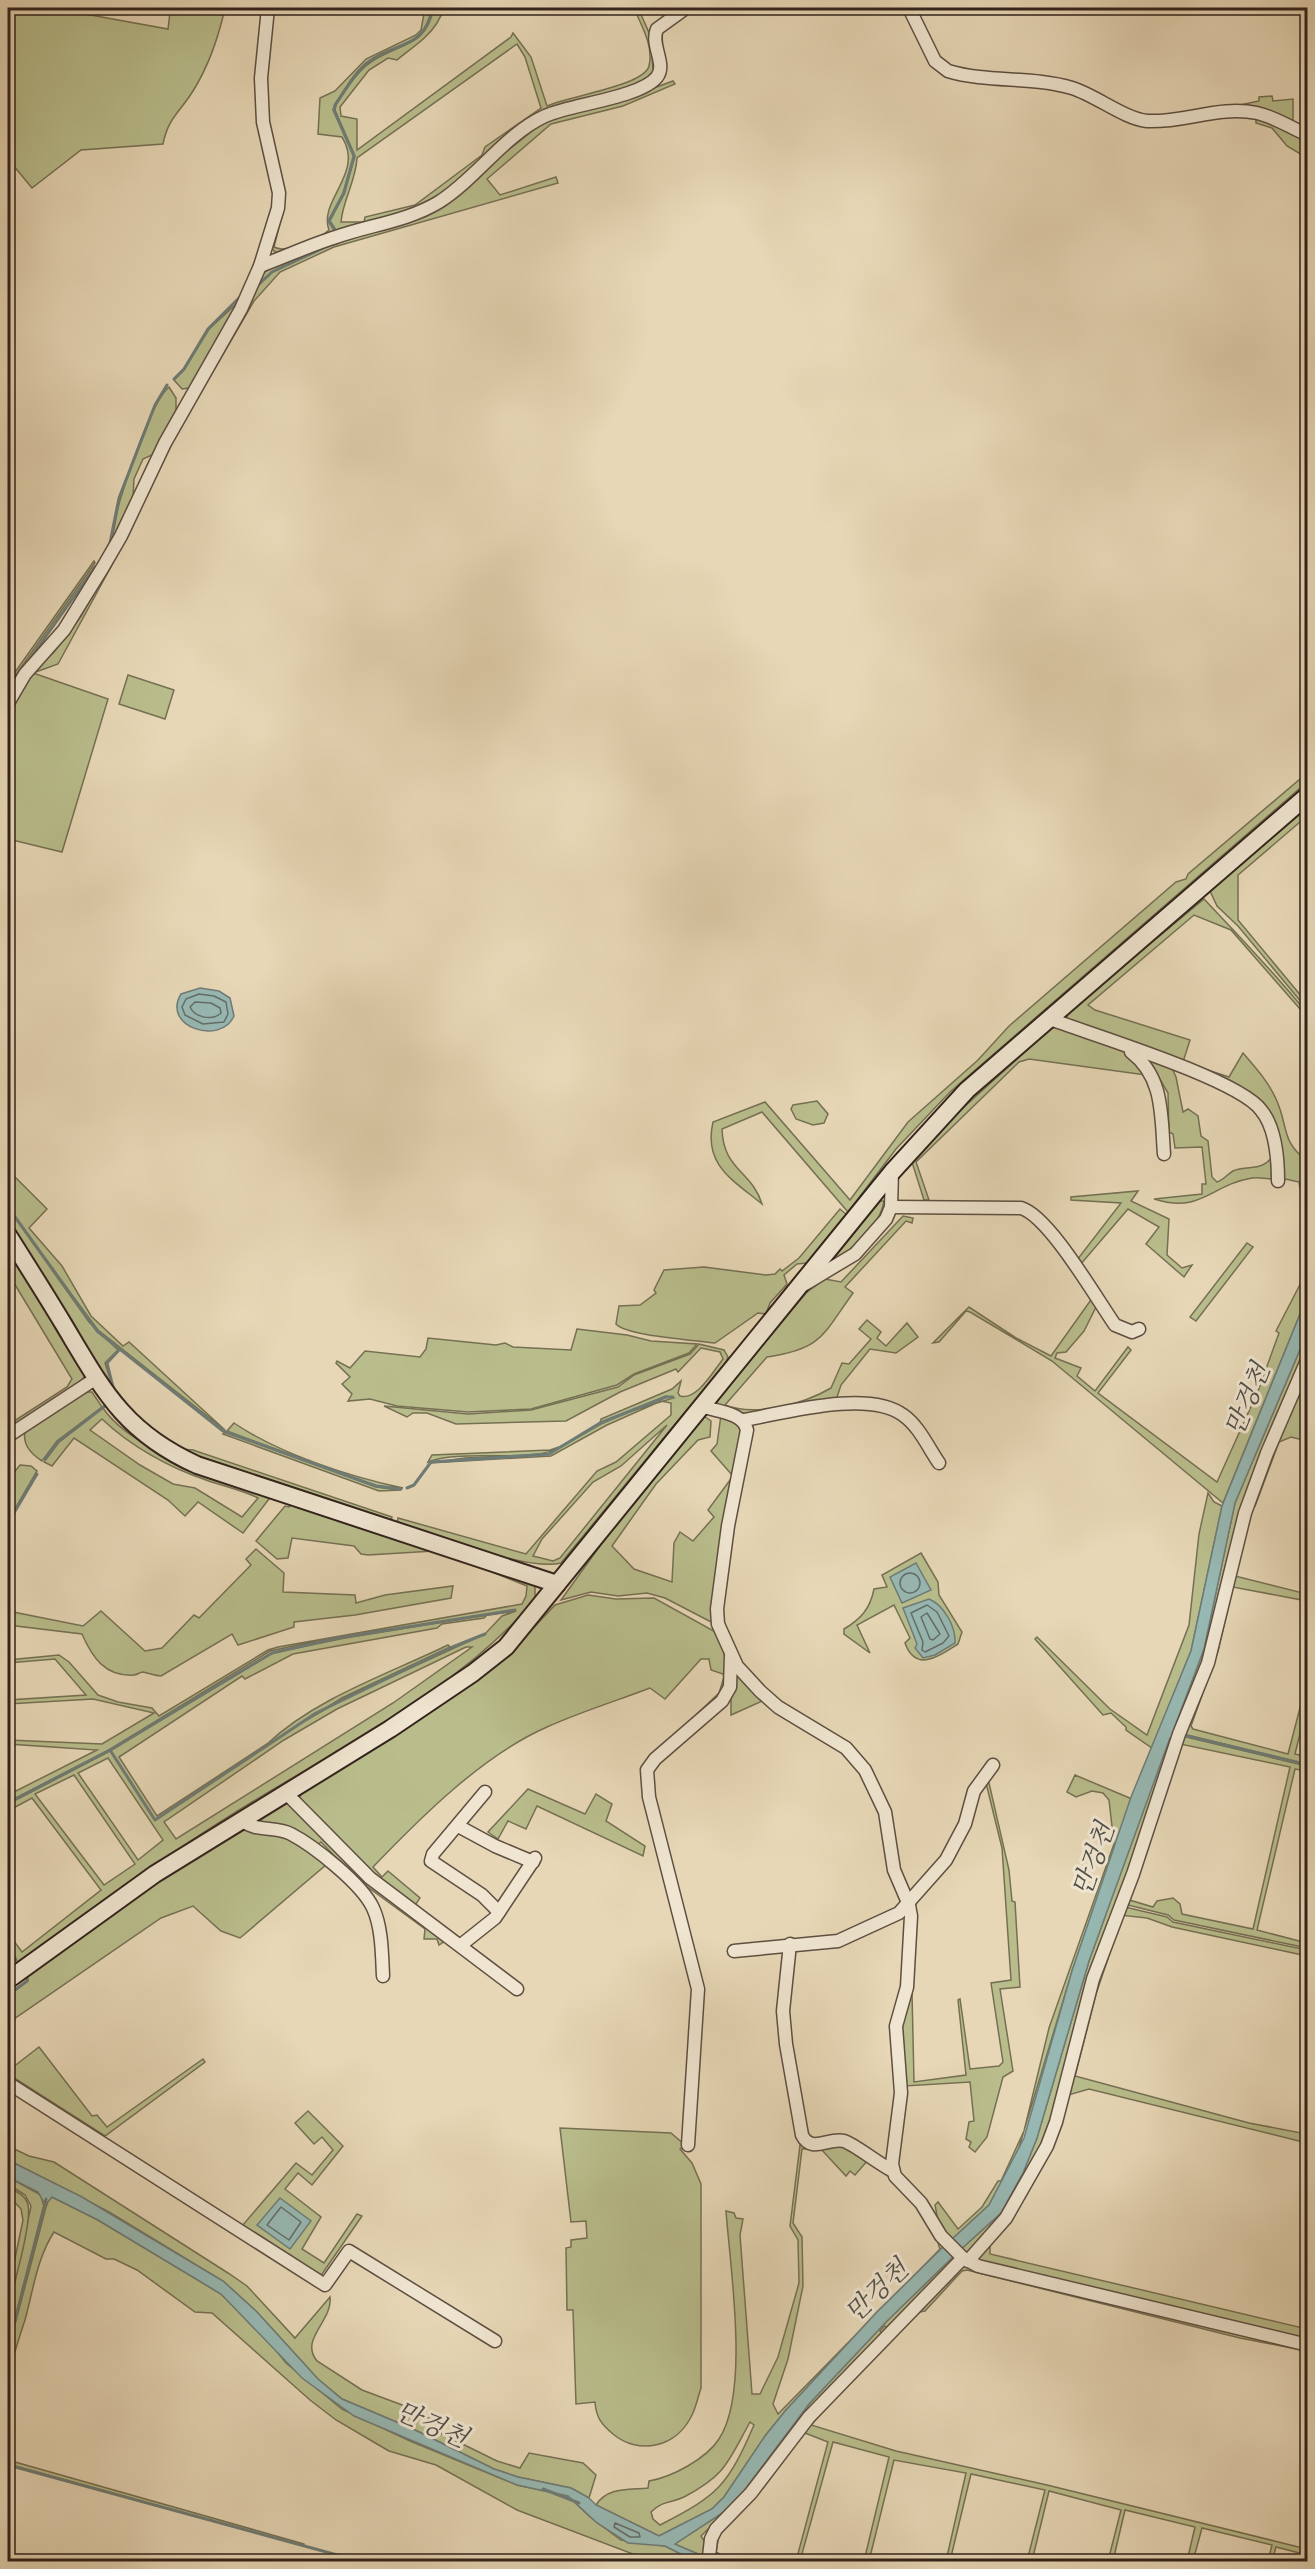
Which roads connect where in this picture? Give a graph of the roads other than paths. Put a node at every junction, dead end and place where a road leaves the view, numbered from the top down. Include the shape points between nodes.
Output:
1 (268, 8) edge
2 (686, 8) edge
3 (909, 8) edge
4 (1308, 135) edge
5 (260, 266) junction
6 (8, 704) edge
7 (1308, 795) edge
8 (1050, 1019) junction
9 (1122, 1046) junction
10 (1164, 1154) dead end
11 (892, 1172) junction
12 (1278, 1181) dead end
13 (891, 1207) junction
14 (8, 1236) edge
15 (796, 1289) junction
16 (1139, 1329) dead end
17 (1308, 1358) edge
18 (95, 1379) junction
19 (701, 1406) junction
20 (744, 1420) junction
21 (8, 1436) edge
22 (939, 1463) dead end
23 (557, 1584) junction
24 (731, 1654) junction
25 (993, 1765) dead end
26 (485, 1792) dead end
27 (286, 1793) junction
28 (243, 1821) junction
29 (458, 1826) junction
30 (909, 1905) junction
31 (499, 1912) junction
32 (790, 1944) junction
33 (461, 1945) junction
34 (734, 1951) dead end
35 (382, 1976) dead end
36 (8, 1980) edge
37 (517, 1989) dead end
38 (8, 2083) edge
39 (688, 2145) dead end
40 (893, 2171) junction
41 (963, 2258) junction
42 (495, 2341) dead end
43 (1308, 2345) edge
44 (709, 2557) dead end

1 - 5 street via 261,78 263,122 279,193
2 - 5 street via 654,35 660,68 651,82 546,116 509,142 442,200 416,214 334,237
3 - 4 street via 935,61 948,71 1071,88 1147,121 1214,112 1248,112 1266,115
5 - 6 street via 241,309 150,471 108,560 64,630 25,674
7 - 8 main road
8 - 9 street
8 - 11 main road via 946,1110
9 - 10 street via 1143,1062 1156,1083
9 - 12 street via 1230,1087 1257,1105 1272,1133
11 - 13 street
11 - 15 main road
13 - 15 street via 886,1219 855,1254
13 - 16 street via 1031,1210 1115,1325 1132,1332
14 - 18 main road
15 - 19 main road
17 - 41 street via 1245,1513 1208,1663 1179,1734 1093,1980 1047,2146 1006,2218
18 - 21 street
18 - 23 main road via 143,1434 186,1460
19 - 20 street
19 - 23 main road
20 - 22 street via 847,1404 881,1404 910,1421
20 - 24 street via 747,1440 728,1526 717,1609 718,1624
23 - 27 main road via 530,1621 490,1661
24 - 30 street via 760,1692 846,1748 865,1770 885,1812 894,1870
24 - 39 street via 730,1687 722,1701 655,1759 646,1777 698,1989
25 - 30 street via 975,1791 965,1824 946,1860
26 - 29 street
27 - 28 main road
27 - 33 street via 370,1878
28 - 35 street via 252,1827 290,1833 323,1857 370,1902 377,1917
28 - 36 main road via 155,1874
29 - 31 street via 431,1860 482,1895
29 - 31 street via 495,1846 534,1860
30 - 32 street via 838,1941
30 - 40 street via 907,1987 896,2026 901,2092
31 - 33 street
32 - 34 street
32 - 40 street via 783,2011 804,2139 813,2145 843,2141
33 - 37 street
38 - 42 street via 325,2284 349,2251
40 - 41 street via 921,2203 940,2236
41 - 43 street via 978,2266
41 - 44 street via 809,2417 751,2493 717,2529 711,2539

